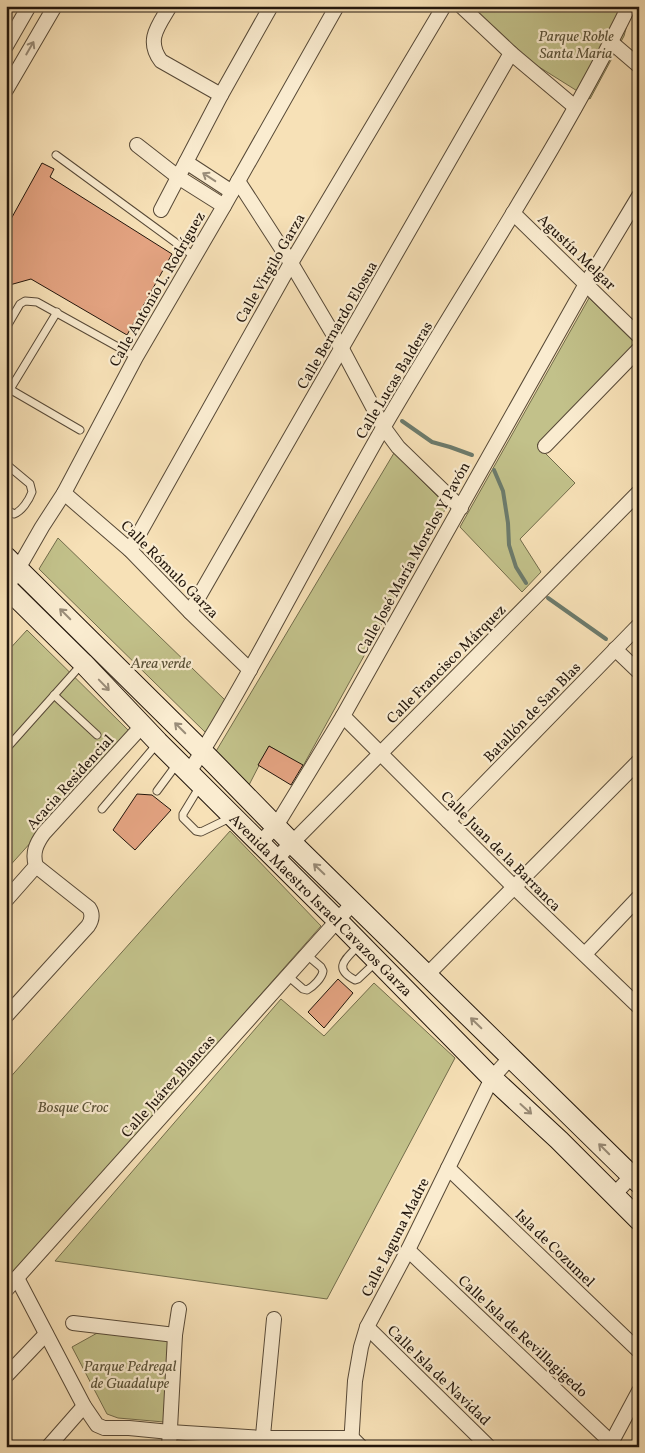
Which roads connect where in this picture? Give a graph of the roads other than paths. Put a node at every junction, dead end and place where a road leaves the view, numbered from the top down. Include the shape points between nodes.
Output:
1 (29, 6) edge
2 (54, 6) edge
3 (170, 6) edge
4 (271, 6) edge
5 (337, 6) edge
6 (444, 6) edge
7 (461, 6) edge
8 (629, 6) edge
9 (611, 42) junction
10 (6, 46) edge
11 (510, 53) junction
12 (639, 66) edge
13 (6, 90) edge
14 (221, 95) junction
15 (575, 107) junction
16 (136, 145) dead end
17 (56, 155) dead end
18 (186, 162) junction
19 (178, 177) junction
20 (235, 186) junction
21 (639, 196) edge
22 (224, 206) junction
23 (161, 210) dead end
24 (513, 213) junction
25 (194, 256) junction
26 (291, 263) junction
27 (586, 284) junction
28 (57, 312) junction
29 (6, 328) edge
30 (639, 336) edge
31 (342, 349) junction
32 (639, 349) edge
33 (136, 357) junction
34 (8, 391) edge
35 (384, 428) junction
36 (80, 430) dead end
37 (545, 446) dead end
38 (6, 464) edge
39 (639, 492) edge
40 (64, 493) junction
41 (461, 508) junction
42 (6, 509) edge
43 (130, 550) junction
44 (13, 562) edge
45 (7, 588) edge
46 (190, 612) junction
47 (639, 625) edge
48 (615, 649) junction
49 (83, 663) junction
50 (250, 670) junction
51 (639, 672) edge
52 (54, 695) junction
53 (343, 716) junction
54 (143, 725) junction
55 (97, 735) dead end
56 (158, 742) junction
57 (6, 749) edge
58 (203, 752) junction
59 (381, 754) junction
60 (639, 762) edge
61 (190, 772) junction
62 (157, 790) dead end
63 (102, 810) dead end
64 (234, 817) junction
65 (448, 821) junction
66 (276, 826) junction
67 (260, 843) junction
68 (292, 843) junction
69 (276, 859) junction
70 (36, 866) junction
71 (514, 887) junction
72 (639, 897) edge
73 (6, 900) edge
74 (354, 903) junction
75 (338, 921) junction
76 (360, 944) junction
77 (585, 954) junction
78 (307, 955) junction
79 (377, 961) junction
80 (427, 975) junction
81 (288, 976) junction
82 (639, 1007) edge
83 (6, 1016) edge
84 (511, 1057) junction
85 (492, 1078) junction
86 (448, 1168) junction
87 (636, 1176) edge
88 (614, 1195) junction
89 (639, 1220) edge
90 (408, 1250) junction
91 (17, 1278) junction
92 (6, 1290) edge
93 (179, 1309) dead end
94 (274, 1319) dead end
95 (73, 1323) dead end
96 (367, 1327) junction
97 (46, 1334) junction
98 (175, 1335) junction
99 (639, 1351) edge
100 (6, 1376) edge
101 (639, 1391) edge
102 (84, 1406) junction
103 (170, 1432) junction
104 (262, 1442) edge
105 (355, 1444) edge
106 (612, 1445) edge
107 (48, 1447) edge
108 (169, 1447) edge
109 (489, 1447) edge

1 - 10 street
13 -> 2 street
3 - 14 street via 153,40 156,55
4 - 14 street
5 - 20 street, Calle Antonio L. Rodríguez
6 - 26 street, Calle Virgilo Garza
7 - 11 street
8 - 9 street, Calle Lucas Balderas
9 - 12 street
9 - 15 street, Calle Lucas Balderas
11 - 15 street
11 - 31 street, Calle Bernardo Elosua
14 - 18 street
15 - 24 street, Calle Lucas Balderas
16 - 19 street
17 - 25 lane
18 - 19 street
20 -> 18 street
19 - 22 street
19 - 23 street
20 - 22 street, Calle Antonio L. Rodríguez
20 - 26 street
21 - 27 street, Calle José María Morelos Y Pavón
22 - 25 street, Calle Antonio L. Rodríguez
24 - 27 street, Agustín Melgar
24 - 35 street, Calle Lucas Balderas
25 - 33 street, Calle Antonio L. Rodríguez
26 - 31 street
26 - 43 street, Calle Virgilo Garza
27 - 30 street, Agustín Melgar
27 - 41 street, Calle José María Morelos Y Pavón
28 - 29 lane via 42,304 25,301
28 - 33 lane
28 - 34 lane
31 - 35 street
31 - 46 street, Calle Bernardo Elosua
32 - 37 street
33 - 40 street, Calle Antonio L. Rodríguez
34 - 36 lane
35 - 41 street via 398,447
35 - 50 street, Calle Lucas Balderas
38 - 42 lane via 32,487 30,498 18,512 14,514
39 - 59 street, Calle Francisco Márquez
40 - 43 street, Calle Rómulo Garza
40 - 44 street, Calle Antonio L. Rodríguez
41 - 53 street, Calle José María Morelos Y Pavón
43 - 46 street, Calle Rómulo Garza
44 - 45 street, Calle Antonio L. Rodríguez
58 -> 44 main road, Avenida Maestro Israel Cavazos Garza
45 - 49 main road, Avenida Maestro Israel Cavazos Garza
46 - 50 street, Calle Rómulo Garza
47 - 48 street, Batallón de San Blas
48 - 51 street
48 - 65 street, Batallón de San Blas
49 - 52 lane
49 -> 54 main road, Avenida Maestro Israel Cavazos Garza
50 - 58 street, Calle Lucas Balderas
52 - 55 lane
52 - 57 lane
53 - 59 street, Calle Juan de la Barranca
53 - 66 street, Calle José María Morelos Y Pavón
54 - 56 main road, Avenida Maestro Israel Cavazos Garza
54 - 70 street, Acacia Residencial via 44,833 34,850
56 - 61 main road, Avenida Maestro Israel Cavazos Garza
56 - 63 lane
58 - 61 street, Calle Lucas Balderas
58 - 66 main road, Avenida Maestro Israel Cavazos Garza
59 - 65 street, Calle Juan de la Barranca
59 - 68 street, Calle Francisco Márquez
60 - 71 street
61 - 62 lane
61 - 64 main road, Avenida Maestro Israel Cavazos Garza
61 - 64 lane via 183,818 201,832
64 - 67 main road, Avenida Maestro Israel Cavazos Garza
65 - 71 street, Calle Juan de la Barranca
66 - 67 street, Calle José María Morelos Y Pavón
66 - 68 main road, Avenida Maestro Israel Cavazos Garza
67 - 69 main road, Avenida Maestro Israel Cavazos Garza
68 - 69 street, Calle Francisco Márquez
74 -> 68 main road, Avenida Maestro Israel Cavazos Garza
69 - 75 main road, Avenida Maestro Israel Cavazos Garza
70 - 73 street
70 - 83 street via 89,908 92,917 88,926
71 - 77 street, Calle Juan de la Barranca
71 - 80 street
72 - 77 street
74 - 75 street, Calle Juárez Blancas
74 - 80 main road, Avenida Maestro Israel Cavazos Garza
75 - 76 main road, Avenida Maestro Israel Cavazos Garza
75 - 78 street, Calle Juárez Blancas
76 - 79 main road, Avenida Maestro Israel Cavazos Garza
76 - 79 lane via 343,962 342,969 355,980
77 - 82 street, Calle Juan de la Barranca
78 - 81 street, Calle Juárez Blancas
78 - 81 lane via 323,971 310,988 304,989
79 - 85 main road, Avenida Maestro Israel Cavazos Garza
84 -> 80 main road, Avenida Maestro Israel Cavazos Garza
81 - 91 street, Calle Juárez Blancas
84 - 85 street, Calle Laguna Madre
87 -> 84 main road, Avenida Maestro Israel Cavazos Garza
85 - 86 street, Calle Laguna Madre
85 -> 88 main road, Avenida Maestro Israel Cavazos Garza
86 - 90 street, Calle Laguna Madre
86 - 99 street, Isla de Cozumel
87 - 88 street
88 - 89 main road, Avenida Maestro Israel Cavazos Garza
90 - 96 street, Calle Laguna Madre
90 - 106 street, Calle Isla de Revillagigedo
91 - 92 street, Calle Juárez Blancas
91 - 97 street
93 - 98 street
94 - 104 street
95 - 98 street
96 - 105 street, Calle Laguna Madre via 355,1381
96 - 109 street, Calle Isla de Navidad
97 - 100 street
97 - 102 street
98 - 103 street
101 - 106 street
102 - 103 street via 97,1425 104,1428
102 - 107 street
103 - 104 street
103 - 108 street
104 - 105 street

